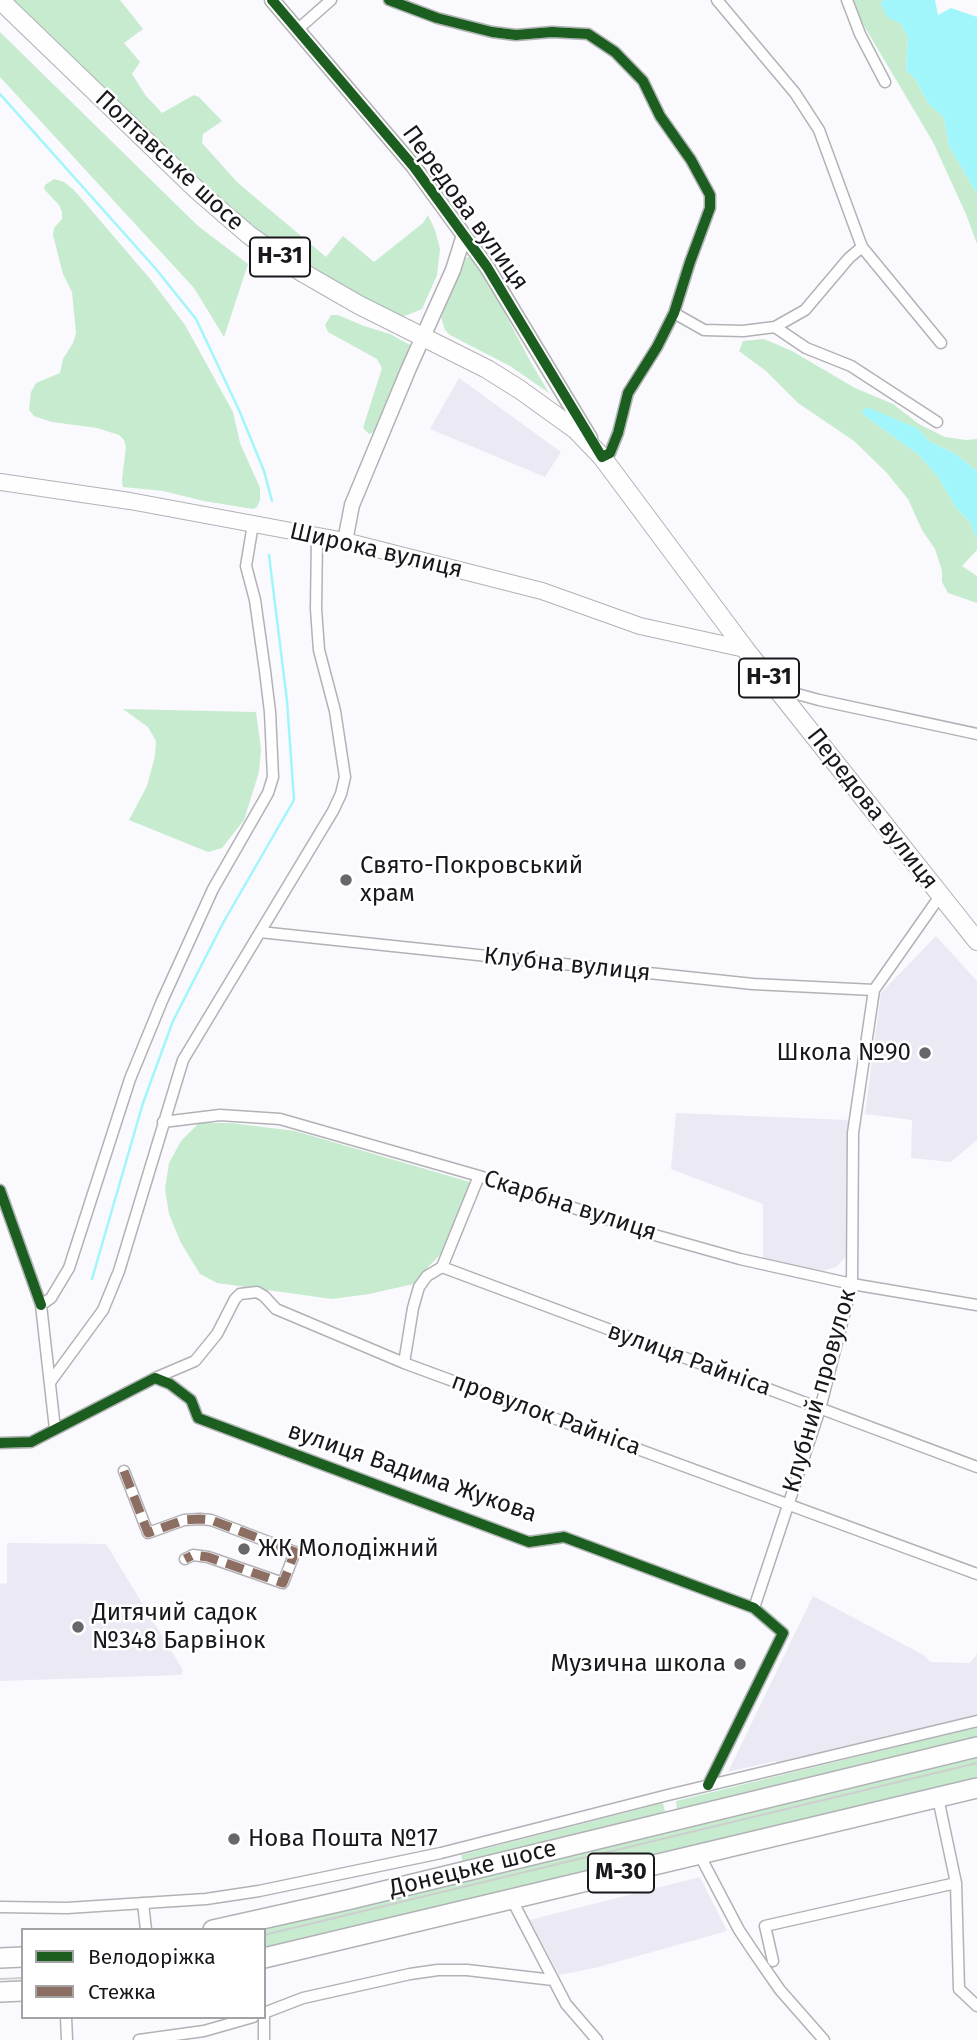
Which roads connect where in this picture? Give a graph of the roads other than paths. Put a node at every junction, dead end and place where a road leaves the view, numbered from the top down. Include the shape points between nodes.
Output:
1 (0, 0) edge
2 (272, 0) edge
3 (331, 0) edge
4 (390, 0) edge
5 (717, 0) edge
6 (847, 0) edge
7 (297, 30) junction
8 (885, 82) dead end
9 (464, 235) junction
10 (862, 247) junction
11 (674, 313) junction
12 (775, 327) junction
13 (423, 336) junction
14 (941, 343) dead end
15 (937, 422) dead end
16 (602, 457) junction
17 (0, 482) edge
18 (253, 524) junction
19 (317, 536) junction
20 (345, 541) junction
21 (746, 649) junction
22 (778, 689) junction
23 (977, 734) edge
24 (940, 896) junction
25 (260, 932) junction
26 (977, 941) edge
27 (874, 990) junction
28 (163, 1122) junction
29 (480, 1176) junction
30 (0, 1190) edge
31 (442, 1267) junction
32 (852, 1284) junction
33 (41, 1305) junction
34 (977, 1305) edge
35 (404, 1363) junction
36 (155, 1378) junction
37 (51, 1381) junction
38 (820, 1409) junction
39 (55, 1429) junction
40 (0, 1443) edge
41 (977, 1467) edge
42 (124, 1472) dead end
43 (788, 1503) junction
44 (185, 1559) dead end
45 (977, 1574) edge
46 (754, 1608) junction
47 (977, 1721) edge
48 (977, 1747) edge
49 (708, 1785) junction
50 (977, 1788) edge
51 (938, 1798) junction
52 (441, 1853) junction
53 (699, 1854) junction
54 (447, 1876) junction
55 (956, 1883) junction
56 (512, 1900) junction
57 (143, 1903) junction
58 (0, 1907) edge
59 (242, 1927) edge
60 (146, 1928) edge
61 (21, 1956) edge
62 (0, 1958) edge
63 (266, 1958) edge
64 (773, 1961) dead end
65 (553, 1980) junction
66 (21, 1991) edge
67 (0, 1992) edge
68 (977, 2006) edge
69 (266, 2014) edge
70 (66, 2019) edge
71 (246, 2019) edge
72 (264, 2019) edge
73 (67, 2040) edge
74 (139, 2040) edge
75 (264, 2040) edge
76 (597, 2040) edge
77 (824, 2040) edge

1 - 13 main road, Полтавське шосе / Н-31 via 248,235 300,271
2 - 7 street, Передова вулиця
3 - 7 street
4 - 11 street via 492,32 588,34 615,51 643,81 710,195 710,208
5 - 10 street via 795,93 819,130
6 - 8 street
7 - 9 street, Передова вулиця via 414,167
9 - 13 street
9 - 16 street, Передова вулиця
10 - 12 street via 804,310
10 - 14 street
11 - 12 street via 704,330
11 - 16 street via 628,393 610,453
12 - 15 street via 806,348 850,366
13 - 16 main road, Полтавське шосе / Н-31 via 519,389 576,430
13 - 20 street via 352,505
16 - 21 main road, Передова вулиця / Н-31
17 - 18 main road, Широка вулиця
18 - 19 main road, Широка вулиця
18 - 33 street via 246,566 269,699 273,777 162,1002 130,1079 69,1268 51,1298
19 - 20 main road, Широка вулиця
19 - 25 street via 319,650 345,777 333,811
20 - 21 main road, Широка вулиця via 542,591 640,626
21 - 22 main road, Передова вулиця / Н-31
22 - 23 street
22 - 24 main road, Передова вулиця / Н-31
24 - 26 main road, Передова вулиця / Н-31
24 - 27 street, Клубний провулок
25 - 27 street, Клубна вулиця via 725,981
25 - 28 street via 183,1060
27 - 32 street, Клубний провулок via 853,1133
28 - 29 street, Скарбна вулиця via 220,1115 280,1119
28 - 37 street via 103,1310
29 - 31 street
29 - 32 street, Скарбна вулиця via 676,1241
30 - 33 street
31 - 35 street via 419,1287
31 - 38 street, вулиця Райніса
32 - 34 street, Скарбна вулиця
32 - 38 street, Клубний провулок
33 - 37 street
35 - 36 street, провулок Райніса via 276,1309 257,1292 247,1292 235,1299 217,1334 195,1361
35 - 43 street, провулок Райніса
36 - 39 street
36 - 46 street, вулиця Вадима Жукова via 191,1400 198,1418 529,1542 564,1537
37 - 39 street
38 - 41 street, вулиця Райніса
38 - 43 street, Клубний провулок
39 - 40 street via 31,1442
42 - 44 street via 148,1534 200,1518 295,1552 283,1583 208,1558 193,1555
43 - 45 street, провулок Райніса
43 - 46 street, Клубний провулок
46 - 49 street, вулиця Вадима Жукова via 783,1633
47 - 49 street
48 - 54 highway, Донецьке шосе / М-30
49 - 52 street
50 - 51 highway, Донецьке шосе / М-30
51 - 53 highway, Донецьке шосе / М-30
51 - 55 street
52 - 54 street
52 - 57 street via 259,1891
53 - 56 highway, Донецьке шосе / М-30
53 - 77 street via 761,1963
54 - 59 highway, Донецьке шосе / М-30
55 - 64 street via 765,1926
55 - 68 street via 959,1990
56 - 63 highway, Донецьке шосе / М-30
56 - 65 street
57 - 58 street
57 - 60 street
61 - 62 highway
65 - 69 street via 438,1970 303,1998
65 - 76 street via 566,2004
66 - 67 highway
70 - 73 street
71 - 74 street via 204,2031
72 - 75 street

